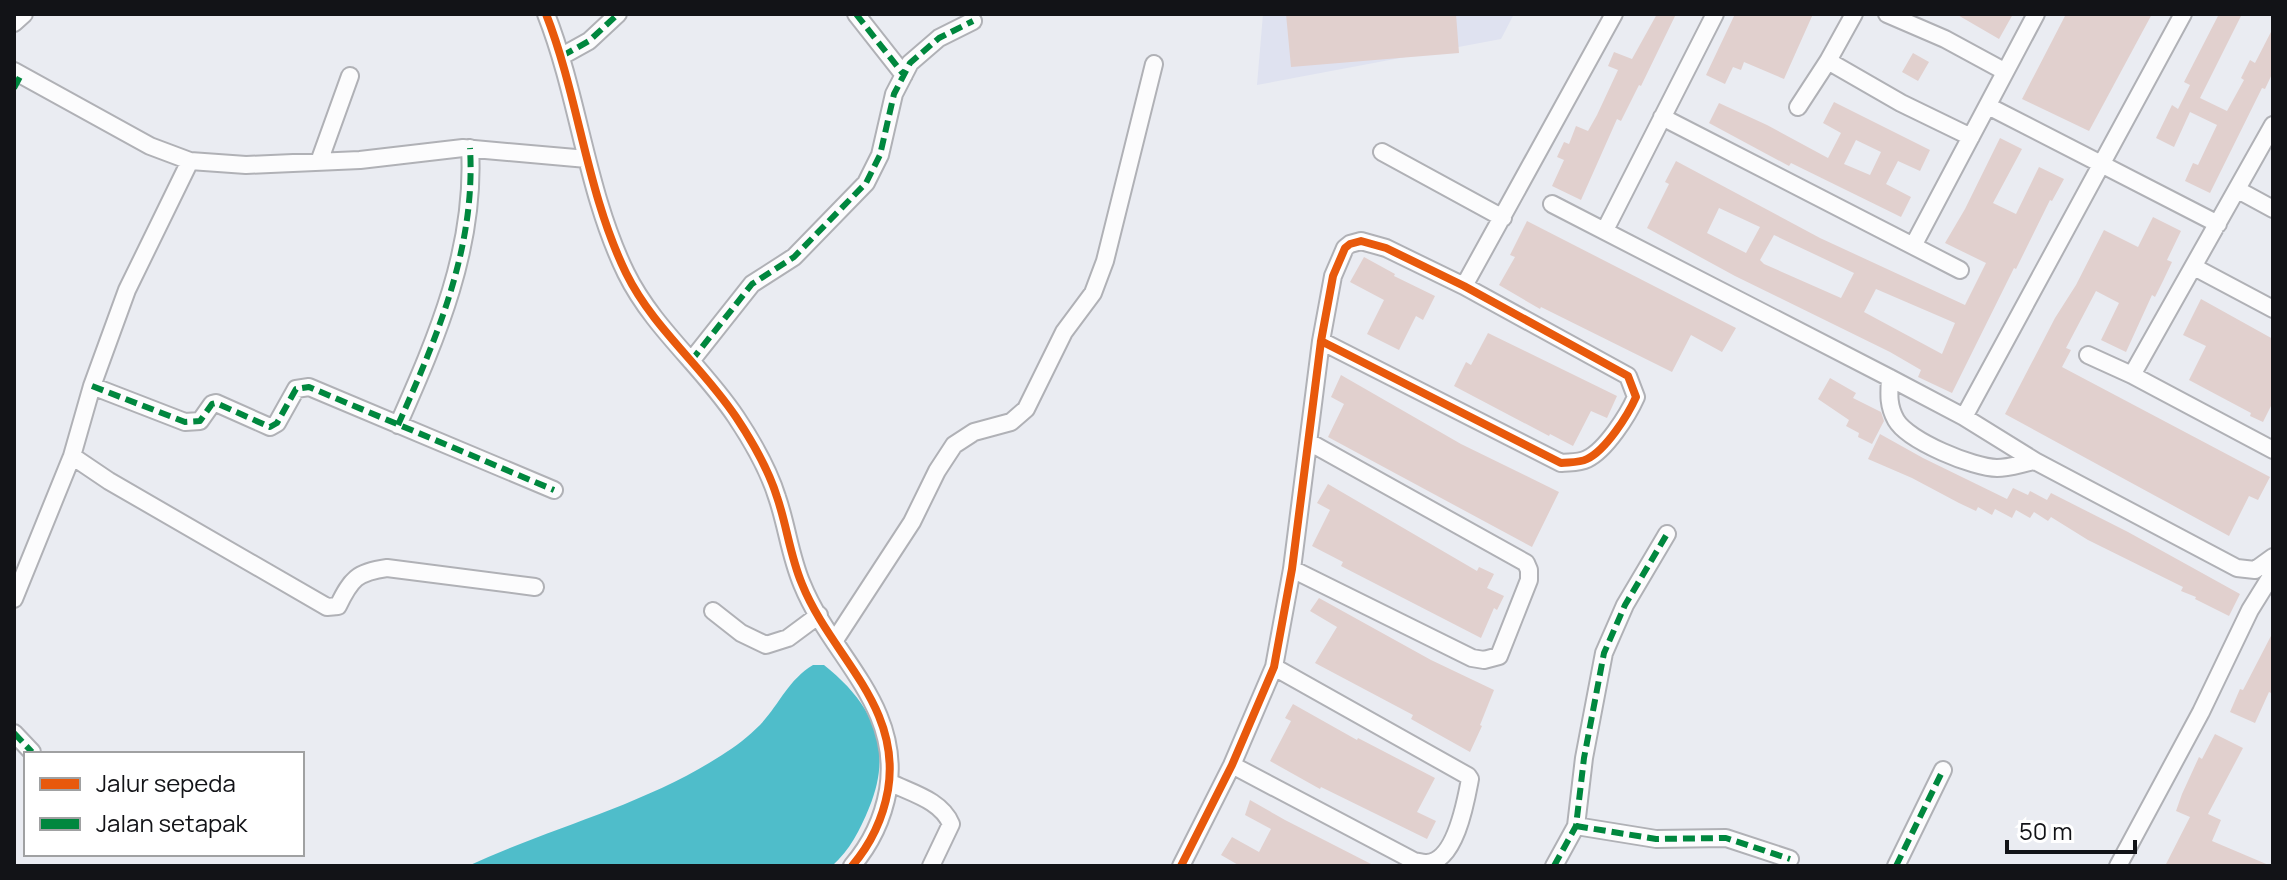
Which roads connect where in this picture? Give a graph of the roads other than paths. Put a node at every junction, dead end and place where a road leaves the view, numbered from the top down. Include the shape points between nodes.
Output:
1 (24, 14) edge
2 (546, 14) edge
3 (618, 14) edge
4 (856, 14) edge
5 (1614, 14) edge
6 (1715, 14) edge
7 (1854, 14) edge
8 (1887, 14) edge
9 (2036, 14) edge
10 (2183, 14) edge
11 (973, 21) dead end
12 (14, 23) edge
13 (562, 56) junction
14 (1828, 61) junction
15 (1154, 64) dead end
16 (2004, 71) junction
17 (904, 75) junction
18 (350, 76) dead end
19 (16, 78) edge
20 (1988, 106) junction
21 (1798, 107) dead end
22 (1662, 117) junction
23 (2273, 125) edge
24 (1971, 137) junction
25 (470, 148) junction
26 (1382, 152) dead end
27 (587, 159) junction
28 (190, 161) junction
29 (319, 162) junction
30 (2101, 162) junction
31 (2238, 190) junction
32 (1552, 204) dead end
33 (2273, 209) edge
34 (1503, 218) junction
35 (2218, 224) junction
36 (1605, 230) junction
37 (1913, 246) junction
38 (2194, 267) junction
39 (1960, 270) dead end
40 (1464, 286) junction
41 (2273, 309) edge
42 (1321, 341) junction
43 (2088, 355) dead end
44 (691, 361) junction
45 (2132, 375) junction
46 (1890, 378) junction
47 (92, 386) junction
48 (1964, 417) junction
49 (398, 425) junction
50 (1309, 442) junction
51 (2273, 450) edge
52 (72, 456) junction
53 (2035, 461) junction
54 (554, 490) dead end
55 (1667, 534) dead end
56 (2273, 557) edge
57 (1292, 569) junction
58 (2273, 573) edge
59 (535, 587) dead end
60 (14, 599) edge
61 (713, 611) dead end
62 (819, 615) junction
63 (835, 640) junction
64 (1274, 667) junction
65 (14, 733) edge
66 (32, 752) edge
67 (1232, 765) junction
68 (1943, 770) dead end
69 (889, 782) junction
70 (1576, 826) junction
71 (1790, 859) dead end
72 (1187, 864) edge
73 (852, 866) edge
74 (931, 866) edge
75 (1554, 866) edge
76 (1896, 866) edge
77 (2118, 866) edge

1 - 12 street
2 - 13 street
3 - 13 street via 589,41
4 - 17 street
5 - 34 street
6 - 22 street
7 - 14 street
8 - 16 street
9 - 16 street
10 - 30 street
11 - 17 street via 926,48
13 - 27 street
14 - 21 street
14 - 24 street
15 - 63 street via 1093,293 1064,332 1026,409 1011,422 974,432 954,445 912,522
16 - 20 street
17 - 44 street via 866,183 794,257 752,284
18 - 29 street
19 - 28 street
20 - 24 street
20 - 30 street
22 - 36 street
22 - 37 street
23 - 31 street
24 - 37 street
25 - 27 street
25 - 29 street
25 - 49 street via 468,212 450,299
26 - 34 street
27 - 44 street via 636,293
28 - 29 street
28 - 47 street via 127,290
30 - 35 street
30 - 48 street
31 - 33 street
31 - 35 street
32 - 36 street
34 - 40 street
35 - 38 street
36 - 46 street
37 - 39 street
38 - 41 street
38 - 45 street
40 - 42 street via 1369,241 1350,244 1333,276
40 - 42 street via 1628,376 1636,397 1631,410 1591,457 1561,463
42 - 50 street
43 - 45 street
44 - 62 street via 733,413 767,470 797,571
45 - 51 street
46 - 48 street
46 - 53 street via 1889,402 1898,423 1913,436 1986,467
47 - 49 street via 185,422 200,421 216,403 270,427 291,394 309,387
47 - 52 street
48 - 53 street
49 - 54 street
50 - 57 street
50 - 57 street via 1526,563 1529,580 1499,656 1484,660
52 - 59 street via 327,607 338,606 353,579 387,568
52 - 60 street
53 - 56 street via 2237,568 2255,570
55 - 70 street via 1604,653
57 - 64 street
58 - 77 street
61 - 62 street via 766,645 788,638
62 - 63 street
63 - 69 street via 883,723
64 - 67 street
64 - 67 street via 1468,776 1463,817 1441,857 1428,863 1414,861
65 - 66 street
67 - 72 street
68 - 76 street
69 - 73 street via 878,824
69 - 74 street via 947,813 951,824
70 - 71 street via 1656,839 1726,838
70 - 75 street

